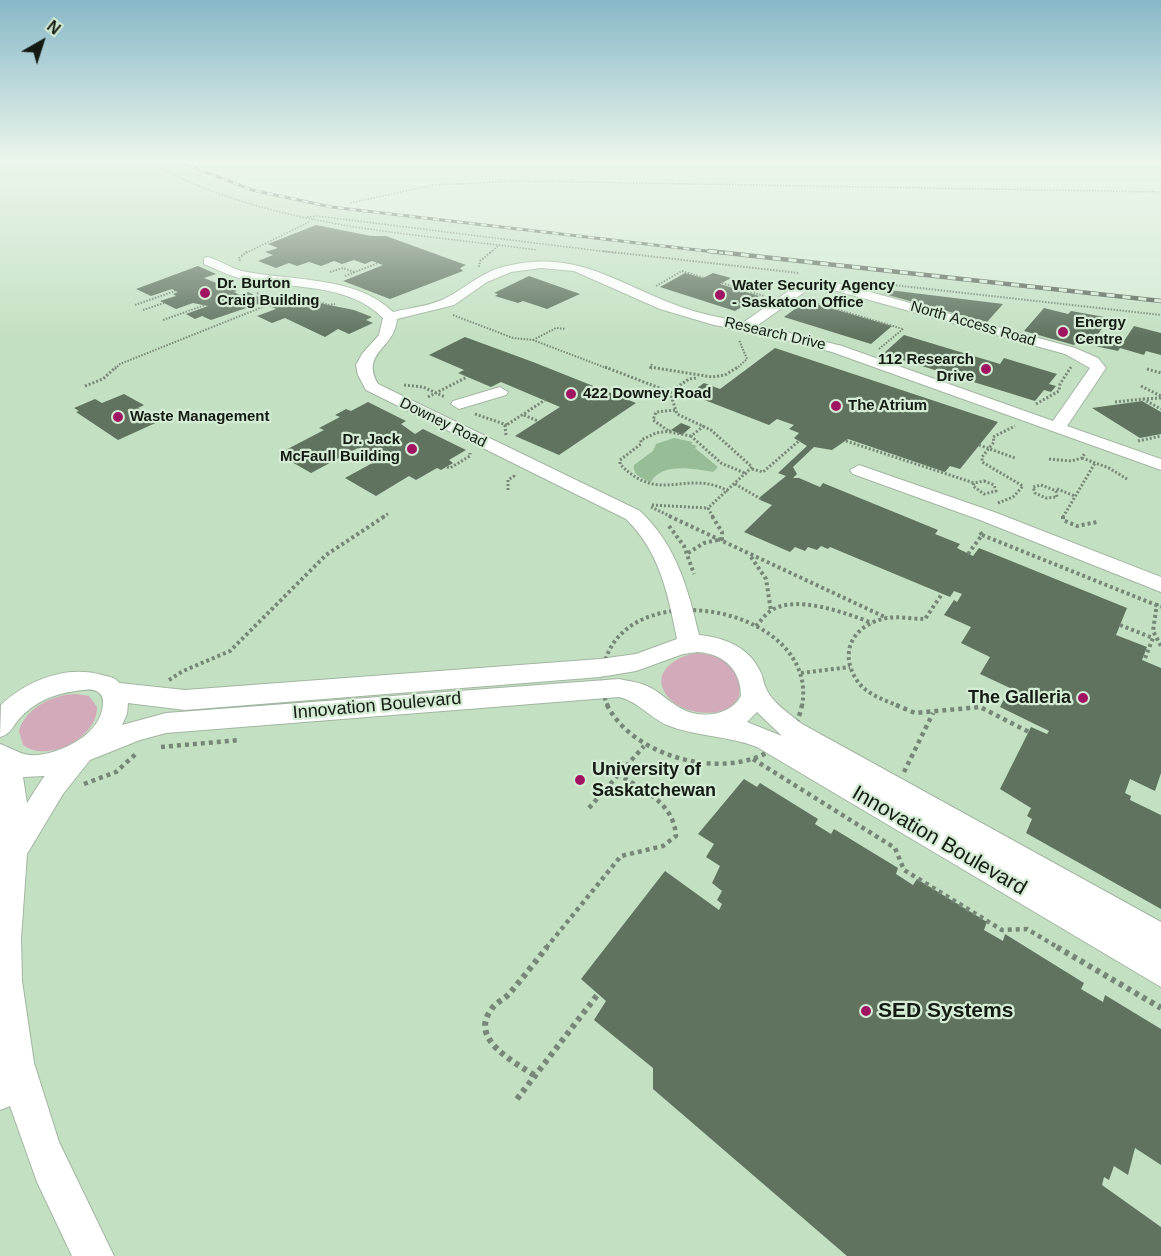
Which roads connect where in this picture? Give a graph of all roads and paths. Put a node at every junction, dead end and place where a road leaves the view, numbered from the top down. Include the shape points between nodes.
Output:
1 (314, 220) joint
2 (343, 220) edge
3 (500, 244) junction
4 (488, 253) dead end
5 (546, 253) dead end
6 (208, 261) dead end
7 (378, 263) dead end
8 (249, 265) dead end
9 (801, 273) dead end
10 (704, 278) dead end
11 (722, 283) dead end
12 (313, 284) junction
13 (884, 284) dead end
14 (175, 291) dead end
15 (658, 291) dead end
16 (803, 299) dead end
17 (782, 302) junction
18 (164, 303) dead end
19 (135, 305) dead end
20 (205, 305) dead end
21 (143, 310) dead end
22 (448, 314) dead end
23 (1161, 315) edge
24 (390, 317) junction
25 (163, 320) dead end
26 (566, 329) dead end
27 (741, 330) junction
28 (533, 340) junction
29 (877, 354) dead end
30 (1079, 354) junction
31 (652, 364) dead end
32 (1147, 369) dead end
33 (688, 373) junction
34 (1161, 373) edge
35 (467, 377) dead end
36 (702, 377) junction
37 (688, 379) junction
38 (397, 385) dead end
39 (85, 386) dead end
40 (1141, 386) dead end
41 (1053, 389) dead end
42 (1059, 391) junction
43 (500, 392) dead end
44 (670, 392) junction
45 (436, 393) junction
46 (1161, 397) edge
47 (427, 398) dead end
48 (1143, 399) junction
49 (544, 400) dead end
50 (1115, 402) dead end
51 (459, 404) junction
52 (675, 410) junction
53 (1161, 410) edge
54 (524, 415) junction
55 (1021, 417) junction
56 (538, 421) dead end
57 (507, 425) junction
58 (704, 426) junction
59 (1056, 429) junction
60 (671, 431) junction
61 (691, 436) junction
62 (506, 438) dead end
63 (800, 440) dead end
64 (846, 441) dead end
65 (979, 445) dead end
66 (989, 448) junction
67 (473, 452) dead end
68 (1015, 458) dead end
69 (1082, 458) dead end
70 (1095, 463) junction
71 (1161, 465) edge
72 (447, 467) dead end
73 (752, 469) junction
74 (859, 470) dead end
75 (508, 473) dead end
76 (747, 474) junction
77 (1126, 479) dead end
78 (974, 483) junction
79 (735, 484) junction
80 (1023, 486) junction
81 (1053, 488) junction
82 (1032, 489) junction
83 (508, 490) dead end
84 (728, 490) junction
85 (995, 493) junction
86 (1075, 496) junction
87 (761, 499) dead end
88 (1003, 500) junction
89 (708, 508) junction
90 (389, 513) dead end
91 (1097, 522) dead end
92 (985, 526) junction
93 (722, 539) junction
94 (688, 553) dead end
95 (748, 554) junction
96 (969, 554) dead end
97 (1161, 585) edge
98 (942, 594) dead end
99 (1161, 594) edge
100 (1159, 606) edge
101 (682, 609) junction
102 (771, 611) junction
103 (887, 618) junction
104 (872, 623) junction
105 (1120, 625) dead end
106 (756, 626) junction
107 (1153, 638) junction
108 (688, 644) junction
109 (1161, 646) edge
110 (659, 655) junction
111 (1144, 661) dead end
112 (850, 667) junction
113 (801, 673) junction
114 (601, 678) junction
115 (114, 692) junction
116 (755, 692) junction
117 (34, 694) junction
118 (158, 698) junction
119 (659, 706) junction
120 (0, 710) edge
121 (711, 725) junction
122 (0, 727) edge
123 (148, 728) junction
124 (1029, 732) dead end
125 (774, 745) junction
126 (644, 746) junction
127 (86, 750) junction
128 (4, 759) edge
129 (618, 774) junction
130 (53, 786) junction
131 (589, 808) dead end
132 (14, 850) junction
133 (1161, 939) edge
134 (1161, 971) edge
135 (598, 994) dead end
136 (1161, 1008) edge
137 (534, 1075) junction
138 (10, 1085) edge
139 (517, 1099) dead end
140 (93, 1256) edge

1 - 3 path
1 - 8 path via 242,255 240,261
2 - 9 path
3 - 4 path
3 - 5 path
6 - 12 street via 245,276 265,278 296,273
7 - 12 path
10 - 15 path via 682,272 654,287
11 - 17 path
12 - 24 street via 369,302
12 - 39 path via 120,364 103,379
13 - 23 path
14 - 19 path
16 - 29 path via 903,329
17 - 27 street, North Access Road
17 - 30 street, North Access Road via 807,286 833,285
18 - 21 path
20 - 25 path
22 - 28 path via 513,338
24 - 27 street, Research Drive via 449,302 500,271 553,265 584,269 665,306
24 - 101 street, Downey Road via 386,334 365,357 366,377 372,387 633,515 660,544
26 - 28 path via 556,328
27 - 36 path via 739,341 747,359 728,374
27 - 55 street, Research Drive via 837,349
28 - 44 path
30 - 42 path
30 - 59 street via 1093,361 1097,372
31 - 33 path via 650,368 664,373
32 - 34 path
33 - 36 path
33 - 37 path
35 - 45 path
36 - 37 path
37 - 44 path
38 - 45 path via 416,385
40 - 46 path
41 - 42 path
42 - 55 path via 1028,408
43 - 51 street
44 - 52 path
45 - 47 path
45 - 51 path
46 - 48 path
48 - 50 path
48 - 53 path
49 - 54 path
51 - 57 path
52 - 58 path
52 - 60 path via 652,416 656,423
54 - 56 path
54 - 57 path
55 - 59 street, Research Drive
55 - 66 path via 1010,431 993,437
57 - 62 path
58 - 61 path
58 - 73 path
59 - 71 street, Research Drive
60 - 61 path
60 - 84 path via 640,440 620,460 631,478 663,488 708,482
61 - 76 path via 721,463
63 - 73 path via 764,472
64 - 78 path
65 - 66 path
66 - 68 path
66 - 80 path via 982,462
67 - 72 path via 469,449 470,456
69 - 70 path
70 - 77 path
70 - 86 path
73 - 76 path
74 - 92 street
75 - 83 path via 514,476 508,480
76 - 79 path
78 - 85 path via 977,491
78 - 85 path via 991,483 997,489
79 - 84 path
79 - 87 path
80 - 82 path
80 - 88 path via 1013,497
81 - 82 path via 1041,484
81 - 82 path via 1058,495 1050,499
81 - 86 path
84 - 89 path
85 - 88 path
86 - 91 path via 1063,520 1077,526
88 - 92 path
89 - 93 path
89 - 93 path via 646,504
90 - 118 path via 326,555 230,651 176,674 163,686
92 - 96 path
92 - 97 street
92 - 100 path
93 - 94 path via 704,543
93 - 95 path
95 - 102 path via 766,579
95 - 103 path
98 - 103 path via 925,620
99 - 100 path
100 - 107 path
101 - 106 path via 713,611
101 - 108 street, Downey Road
101 - 114 path via 645,617 628,627 614,641
102 - 104 path via 792,606 824,607
102 - 106 path
103 - 104 path
104 - 112 path via 850,640
105 - 107 path
106 - 113 path via 777,640
107 - 109 path
107 - 111 path
108 - 110 street, Innovation Boulevard
108 - 116 street, Innovation Boulevard via 706,644 736,656 750,672
110 - 114 street, Innovation Boulevard
110 - 119 street via 647,679
112 - 113 path
112 - 124 path via 856,680 874,696 907,710 933,713 980,708
113 - 125 path via 805,694 802,714
114 - 118 street, Innovation Boulevard via 185,700
114 - 119 street, Innovation Boulevard via 640,693
114 - 123 street, Innovation Boulevard
114 - 126 path via 604,703 614,721
115 - 117 street, Innovation Boulevard via 105,684 82,680 54,685
115 - 118 street, Innovation Boulevard
115 - 127 street via 118,703 116,716 108,731
116 - 121 street, Innovation Boulevard via 741,715
116 - 125 street, Innovation Boulevard via 772,714
117 - 120 street
117 - 122 street via 16,706
119 - 121 street, Innovation Boulevard via 674,717
121 - 125 street, Innovation Boulevard via 749,733
123 - 127 street, Innovation Boulevard
123 - 130 path via 140,750 116,772 84,784
125 - 126 path via 720,765 689,762
125 - 133 street, Innovation Boulevard
125 - 134 street, Innovation Boulevard
125 - 136 path via 895,848 904,870 1002,930 1027,929
126 - 129 path
127 - 128 street, Innovation Boulevard via 40,766
127 - 130 street
128 - 132 street via 15,791
129 - 131 path
129 - 137 path via 668,808 674,816 676,836 660,849 630,851 621,856 510,994 486,1017 488,1039 498,1051
130 - 132 street
132 - 138 street via 6,897
135 - 137 path
137 - 139 path
138 - 140 street via 67,1210

